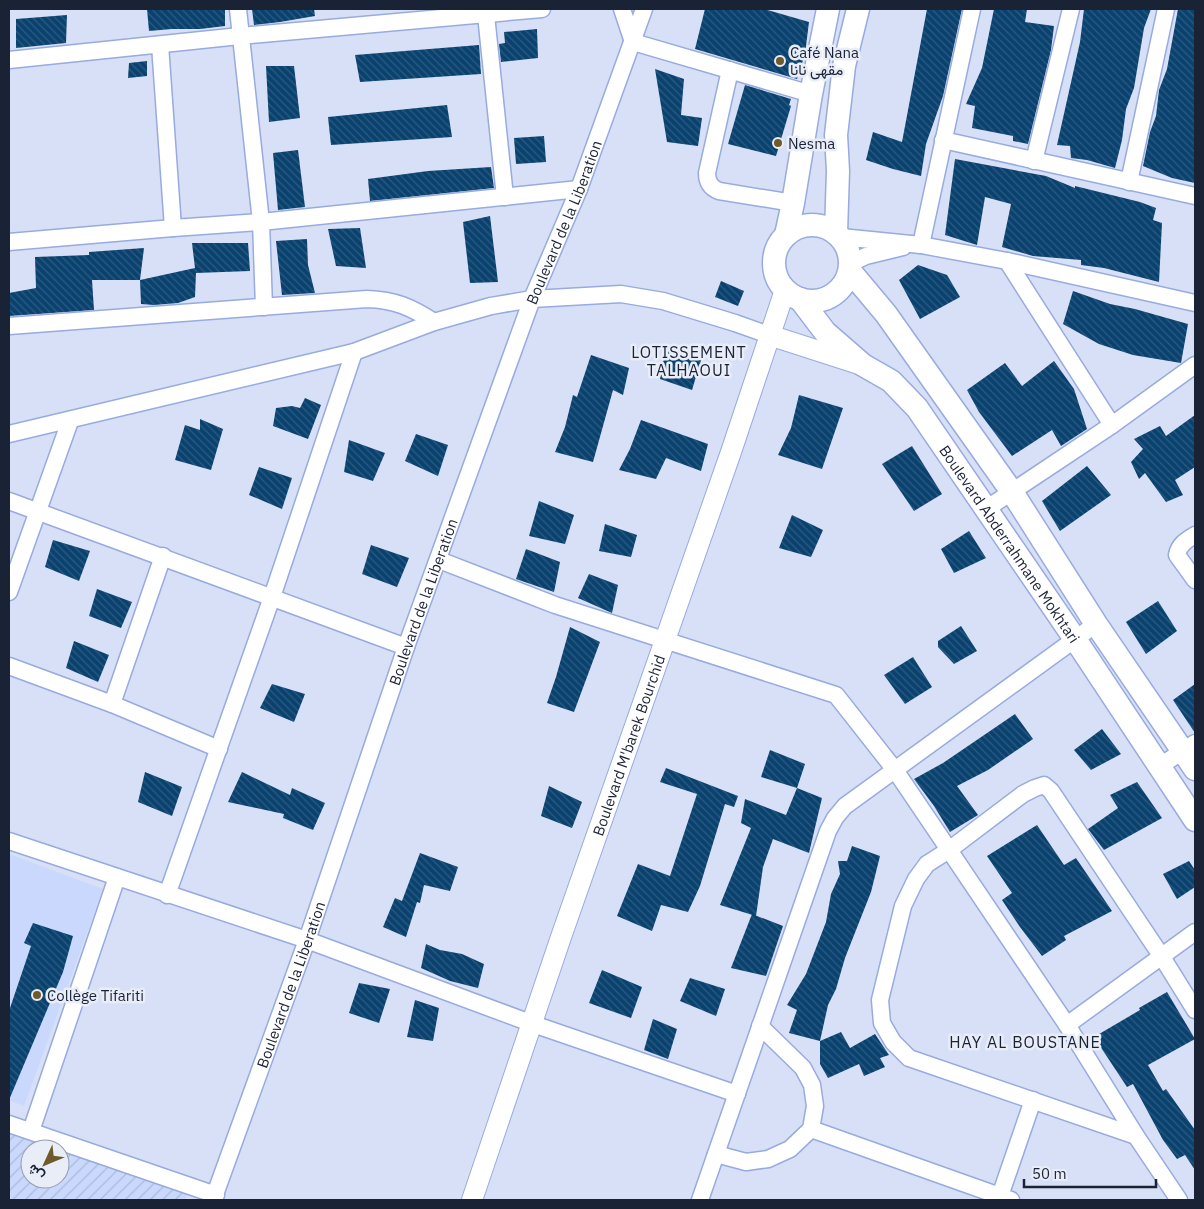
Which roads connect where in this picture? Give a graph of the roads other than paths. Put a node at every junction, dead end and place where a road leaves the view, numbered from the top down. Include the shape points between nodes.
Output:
1 (238, 9) edge
2 (542, 9) edge
3 (622, 9) edge
4 (644, 9) edge
5 (828, 9) edge
6 (858, 9) edge
7 (972, 9) edge
8 (1071, 9) edge
9 (1166, 9) edge
10 (486, 15) junction
11 (240, 36) junction
12 (633, 42) junction
13 (160, 45) junction
14 (9, 60) edge
15 (817, 61) junction
16 (844, 66) junction
17 (730, 70) junction
18 (811, 94) junction
19 (943, 140) junction
20 (1034, 161) junction
21 (1129, 182) junction
22 (579, 189) junction
23 (1195, 196) edge
24 (505, 197) junction
25 (793, 203) junction
26 (261, 222) junction
27 (173, 228) junction
28 (786, 235) junction
29 (838, 235) junction
30 (9, 242) edge
31 (918, 245) junction
32 (1007, 262) junction
33 (850, 267) junction
34 (793, 294) junction
35 (532, 299) junction
36 (1195, 303) edge
37 (264, 307) junction
38 (434, 322) junction
39 (9, 326) edge
40 (769, 336) junction
41 (354, 352) junction
42 (863, 365) junction
43 (1195, 365) edge
44 (70, 420) junction
45 (1112, 425) junction
46 (9, 434) edge
47 (1012, 492) junction
48 (9, 501) edge
49 (986, 509) junction
50 (38, 512) junction
51 (1195, 535) edge
52 (163, 556) junction
53 (439, 560) junction
54 (1195, 580) edge
55 (9, 592) edge
56 (272, 597) junction
57 (1096, 624) junction
58 (666, 640) junction
59 (1075, 640) junction
60 (406, 647) junction
61 (9, 666) edge
62 (112, 704) junction
63 (219, 749) junction
64 (1191, 754) edge
65 (1160, 766) junction
66 (895, 770) junction
67 (1195, 820) edge
68 (9, 841) edge
69 (949, 850) junction
70 (117, 877) junction
71 (166, 895) junction
72 (1195, 932) edge
73 (307, 940) junction
74 (1162, 957) junction
75 (1195, 1010) edge
76 (532, 1024) junction
77 (1068, 1025) junction
78 (760, 1026) junction
79 (737, 1094) junction
80 (1033, 1100) junction
81 (9, 1124) edge
82 (811, 1129) junction
83 (31, 1131) junction
84 (1136, 1136) junction
85 (716, 1154) junction
86 (214, 1197) edge
87 (1005, 1198) edge
88 (472, 1200) edge
89 (700, 1200) edge
90 (1179, 1200) edge

1 - 11 street
2 - 10 street
3 - 12 street
4 - 12 street, Boulevard de la Liberation
5 - 15 main road
6 - 16 main road
7 - 19 street
8 - 20 street
9 - 21 street
10 - 11 street
10 - 24 street
11 - 13 street
11 - 26 street
12 - 17 street
12 - 22 street, Boulevard de la Liberation
13 - 14 street
13 - 27 street
15 - 16 main road
15 - 18 main road
16 - 29 main road via 836,135
17 - 18 street
17 - 25 street via 707,173 708,182 719,191
18 - 25 main road
19 - 20 street
19 - 31 street
20 - 21 street
21 - 23 street
22 - 24 street
22 - 35 street, Boulevard de la Liberation
24 - 26 street
25 - 28 main road
26 - 27 street
26 - 37 street
27 - 30 street
28 - 29 main road via 795,228 816,224
28 - 34 main road via 775,252 775,272
29 - 31 street
29 - 33 main road via 848,249
31 - 32 street
31 - 33 street via 866,256
32 - 36 street
32 - 45 street
33 - 34 main road via 846,280 831,296 811,301
33 - 47 main road, Boulevard Abderrahmane Mokhtari
34 - 40 street, Boulevard M'barek Bourchid
34 - 42 main road via 825,332
35 - 38 street via 491,306
35 - 40 street via 621,294 663,301
35 - 53 street, Boulevard de la Liberation
37 - 38 street via 386,300 406,306
37 - 39 street
38 - 41 street
40 - 42 street, Boulevard Abderrahmane Mokhtari
40 - 58 street, Boulevard M'barek Bourchid
41 - 44 street
41 - 56 street
42 - 49 main road, Boulevard Abderrahmane Mokhtari via 891,381 917,408
43 - 45 street
44 - 46 street
44 - 50 street
45 - 47 street
47 - 49 street
47 - 57 main road, Boulevard Abderrahmane Mokhtari
48 - 50 street
49 - 59 main road, Boulevard Abderrahmane Mokhtari
50 - 52 street
50 - 55 street
51 - 54 street via 1178,549 1182,562
52 - 56 street
52 - 62 street
53 - 58 street via 555,605
53 - 60 street, Boulevard de la Liberation
56 - 60 street
56 - 63 street
57 - 59 street
57 - 64 main road, Boulevard Abderrahmane Mokhtari
58 - 66 street via 836,694
58 - 76 street, Boulevard M'barek Bourchid
59 - 65 main road, Boulevard Abderrahmane Mokhtari
59 - 66 street
60 - 73 street, Boulevard de la Liberation
61 - 62 street
62 - 63 street
63 - 71 street
64 - 65 street
65 - 67 main road, Boulevard Abderrahmane Mokhtari
66 - 69 street
66 - 78 street via 845,806 828,831
68 - 70 street
69 - 74 street via 1023,794 1044,785
69 - 77 street
69 - 80 street via 927,864 916,878 903,906 880,1000 882,1023 893,1042 909,1058
70 - 71 street
70 - 83 street
71 - 73 street
72 - 74 street
73 - 76 street
73 - 86 street, Boulevard de la Liberation
74 - 75 street
74 - 77 street
76 - 79 street
76 - 88 street, Boulevard M'barek Bourchid
77 - 84 street
78 - 79 street
78 - 82 street via 803,1068 812,1085 815,1106
79 - 85 street
80 - 84 street
80 - 87 street
81 - 83 street
82 - 85 street via 790,1149 768,1159 746,1162
82 - 87 street
83 - 86 street
84 - 90 street
85 - 89 street

